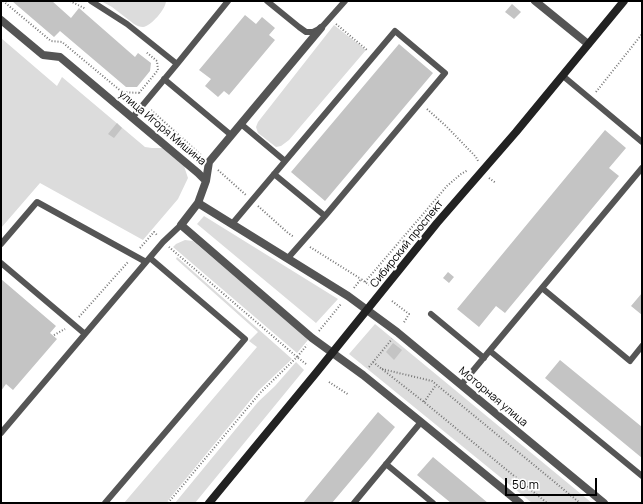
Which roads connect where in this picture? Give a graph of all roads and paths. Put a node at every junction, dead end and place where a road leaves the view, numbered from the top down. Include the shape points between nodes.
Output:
1 (70, 1) edge
2 (91, 1) edge
3 (228, 1) edge
4 (267, 1) edge
5 (345, 1) edge
6 (534, 1) edge
7 (624, 1) edge
8 (86, 9) dead end
9 (330, 19) junction
10 (1, 20) edge
11 (322, 28) junction
12 (642, 34) edge
13 (588, 44) junction
14 (145, 52) dead end
15 (374, 55) junction
16 (177, 64) junction
17 (563, 76) junction
18 (164, 80) junction
19 (590, 99) junction
20 (420, 103) junction
21 (144, 104) junction
22 (132, 118) junction
23 (241, 124) junction
24 (231, 135) junction
25 (642, 142) edge
26 (476, 157) dead end
27 (285, 161) junction
28 (209, 162) junction
29 (473, 167) dead end
30 (642, 168) edge
31 (274, 174) junction
32 (206, 181) junction
33 (252, 201) junction
34 (198, 203) junction
35 (324, 216) junction
36 (232, 224) junction
37 (180, 225) junction
38 (302, 242) junction
39 (1, 244) edge
40 (288, 258) junction
41 (148, 260) junction
42 (1, 263) edge
43 (362, 279) junction
44 (365, 282) junction
45 (369, 285) dead end
46 (542, 288) junction
47 (352, 291) dead end
48 (343, 301) dead end
49 (392, 301) dead end
50 (367, 310) junction
51 (431, 314) dead end
52 (402, 324) dead end
53 (316, 333) dead end
54 (85, 334) junction
55 (392, 338) dead end
56 (308, 344) dead end
57 (642, 346) edge
58 (490, 351) junction
59 (332, 353) junction
60 (297, 357) junction
61 (484, 358) junction
62 (373, 362) junction
63 (306, 364) dead end
64 (382, 368) junction
65 (367, 369) dead end
66 (329, 382) dead end
67 (436, 384) junction
68 (461, 385) junction
69 (349, 395) dead end
70 (424, 402) junction
71 (421, 422) junction
72 (1, 433) edge
73 (386, 464) junction
74 (642, 476) edge
75 (105, 503) edge
76 (168, 503) edge
77 (209, 503) edge
78 (354, 503) edge
79 (433, 503) edge
80 (520, 503) edge
81 (547, 503) edge
82 (580, 503) edge
83 (604, 503) edge

1 - 8 path
2 - 16 lane via 127,24
3 - 16 lane
4 - 11 lane via 306,32
5 - 9 lane
6 - 13 street
7 - 13 main road, Сибирский проспект
9 - 11 lane
9 - 15 path
10 - 22 street, улица Игоря Мишина via 43,55 60,57
11 - 23 street
12 - 19 path
13 - 17 main road, Сибирский проспект
14 - 21 path via 157,61 158,70 139,93
15 - 20 lane via 395,31 445,73
15 - 27 lane
16 - 18 lane
17 - 19 lane
17 - 50 main road, Сибирский проспект via 437,223
18 - 21 lane
18 - 24 lane
19 - 25 lane
20 - 26 path
20 - 35 lane
21 - 22 lane
21 - 28 path
22 - 32 street, улица Игоря Мишина
23 - 24 street
23 - 27 lane
24 - 28 street
27 - 31 lane
28 - 32 street
28 - 33 path
29 - 44 path via 447,186
30 - 46 lane
31 - 33 lane
31 - 35 lane
32 - 34 street, улица Игоря Мишина
33 - 36 lane
33 - 38 path
34 - 36 street
34 - 37 street, улица Игоря Мишина
35 - 38 lane
36 - 40 street
37 - 41 lane
37 - 59 street
38 - 40 lane
38 - 43 path
39 - 41 lane via 37,202
40 - 50 street
41 - 54 lane
41 - 75 lane via 245,338
42 - 54 lane
43 - 44 path
43 - 47 path
44 - 45 path
46 - 57 lane via 630,361
46 - 58 lane
48 - 53 path
49 - 52 path via 409,314
50 - 59 main road, Сибирский проспект
50 - 68 street, Моторная улица
51 - 61 lane
54 - 72 lane
55 - 62 path
56 - 60 path
58 - 61 lane
58 - 74 lane
59 - 71 street
59 - 77 main road, Сибирский проспект
60 - 63 path
60 - 76 path via 260,393
61 - 68 lane
62 - 64 path
62 - 65 path
64 - 67 path
64 - 70 path
66 - 69 path
67 - 70 path
67 - 82 path
68 - 83 street, Моторная улица
70 - 81 path
71 - 73 lane
71 - 80 street
73 - 78 lane
73 - 79 lane

